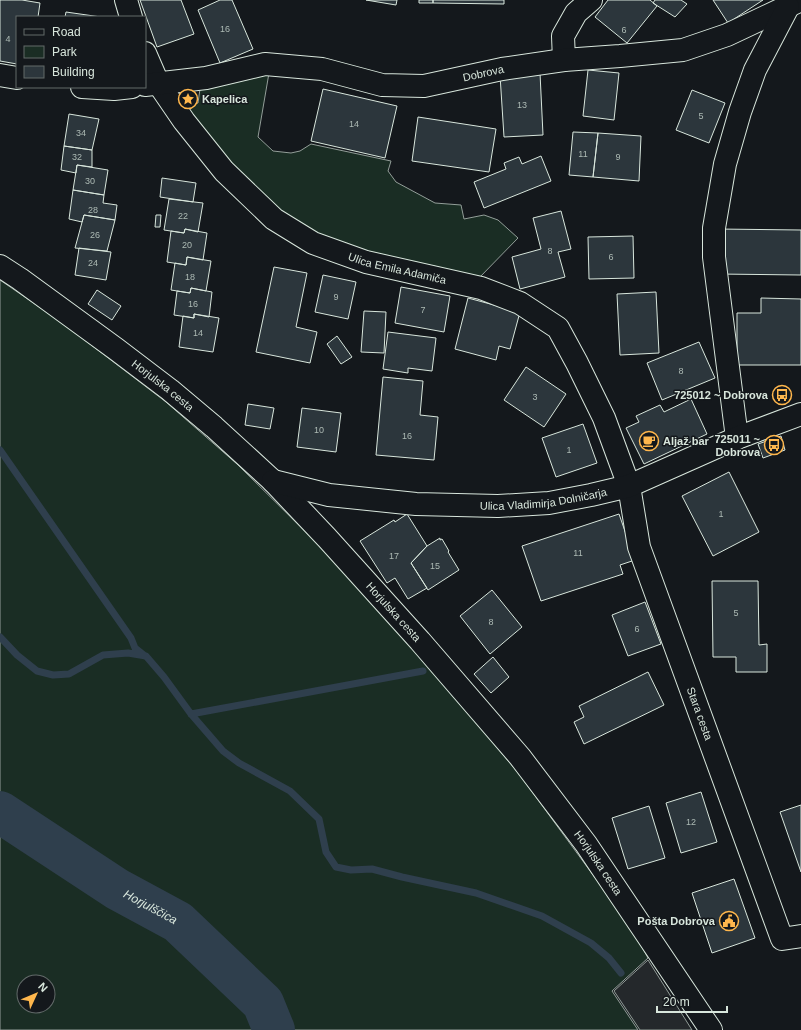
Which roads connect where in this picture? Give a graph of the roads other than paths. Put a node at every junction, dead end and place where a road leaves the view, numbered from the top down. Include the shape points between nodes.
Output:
1 (126, 0) edge
2 (591, 0) edge
3 (794, 4) edge
4 (131, 16) edge
5 (146, 57) edge
6 (564, 60) junction
7 (0, 75) edge
8 (16, 78) edge
9 (152, 84) edge
10 (98, 88) edge
11 (123, 88) edge
12 (0, 266) edge
13 (801, 414) edge
14 (737, 438) junction
15 (273, 481) junction
16 (629, 486) junction
17 (792, 937) edge
18 (711, 1030) edge

1 - 4 street
2 - 6 street via 576,13 563,36
3 - 6 street, Dobrova via 727,35 682,50
3 - 14 street via 755,70 740,112 725,164 714,228 714,256
5 - 9 street, Ulica Emila Adamiča
6 - 9 street, Dobrova via 502,69 424,86 382,85 322,69 265,64 206,78
7 - 8 street
9 - 16 street, Ulica Emila Adamiča via 224,171 274,219 313,243 366,262 481,288 520,303 558,328 604,418
10 - 11 street
12 - 15 street, Horjulska cesta via 170,390
13 - 14 street, Ulica Vladimirja Dolničarja
14 - 16 street, Ulica Vladimirja Dolničarja
15 - 16 street, Ulica Vladimirja Dolničarja via 329,495 416,504 498,506 549,503
15 - 18 street, Horjulska cesta via 420,641 520,757 586,844
16 - 17 street, Stara cesta via 640,547

